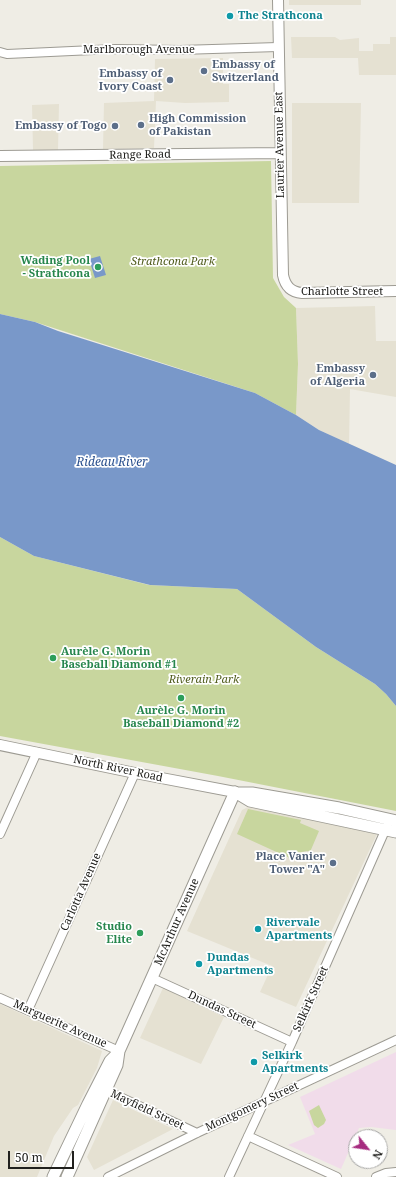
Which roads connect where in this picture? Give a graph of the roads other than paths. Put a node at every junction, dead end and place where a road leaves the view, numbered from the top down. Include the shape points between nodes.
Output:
1 (278, 0) edge
2 (278, 47) junction
3 (0, 52) edge
4 (280, 153) junction
5 (0, 156) edge
6 (288, 288) joint
7 (396, 291) edge
8 (0, 745) edge
9 (37, 752) junction
10 (135, 773) junction
11 (235, 792) junction
12 (392, 826) edge
13 (0, 834) edge
14 (152, 978) junction
15 (0, 998) edge
16 (28, 1010) junction
17 (396, 1040) edge
18 (292, 1042) junction
19 (119, 1051) junction
20 (101, 1088) junction
21 (264, 1102) junction
22 (196, 1133) junction
23 (248, 1136) junction
24 (396, 1172) edge
25 (53, 1177) edge
26 (67, 1177) edge
27 (108, 1177) edge
28 (229, 1177) edge
29 (338, 1177) edge
30 (376, 1177) edge

1 - 2 street, Laurier Avenue East
2 - 3 street, Marlborough Avenue via 115,49 7,54
2 - 4 street, Laurier Avenue East
4 - 5 street, Range Road
4 - 6 street, Laurier Avenue East via 283,275
6 - 7 street, Charlotte Street via 302,293
8 - 9 street, North River Road
9 - 10 street, North River Road
9 - 13 street
10 - 11 street, North River Road
10 - 16 street, Carlotta Avenue
11 - 12 main road, North River Road via 339,808
11 - 14 main road, McArthur Avenue
12 - 18 street, Selkirk Street
14 - 18 street, Dundas Street
14 - 19 main road, McArthur Avenue
15 - 16 street, Marguerite Avenue
16 - 19 street, Marguerite Avenue
17 - 21 street, Montgomery Street
18 - 21 street, Selkirk Street
19 - 20 main road, McArthur Avenue via 110,1061
20 - 22 street, Mayfield Street
20 - 25 main road, McArthur Avenue
20 - 26 main road, McArthur Avenue
21 - 22 street, Montgomery Street
21 - 23 street, Selkirk Street
22 - 27 street, Montgomery Street
23 - 28 street, Selkirk Street
23 - 29 street
24 - 30 street

